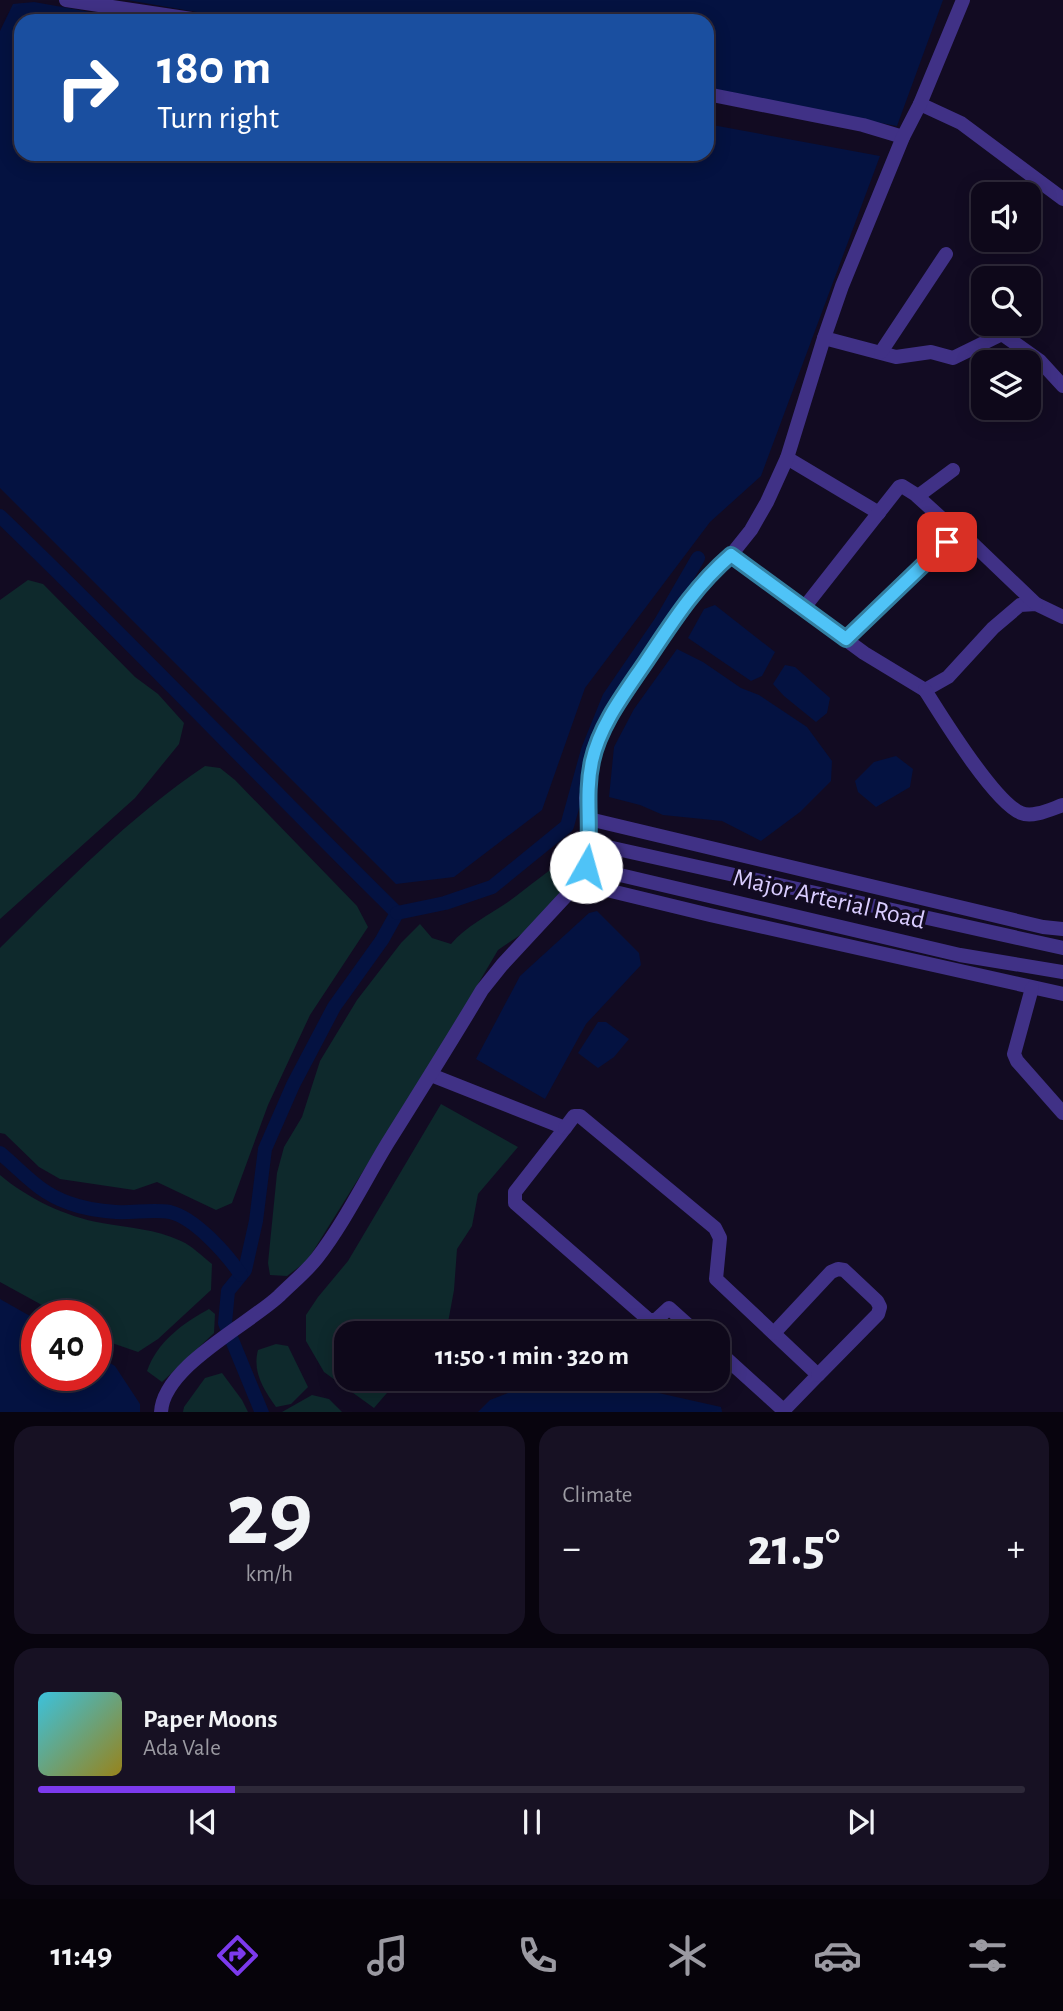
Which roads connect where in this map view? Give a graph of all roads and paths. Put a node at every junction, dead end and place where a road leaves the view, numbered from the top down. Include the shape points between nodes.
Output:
1 (66, 0) edge
2 (963, 0) edge
3 (159, 14) edge
4 (714, 95) edge
5 (920, 104) junction
6 (903, 137) junction
7 (1063, 199) edge
8 (946, 254) dead end
9 (824, 338) junction
10 (881, 352) junction
11 (1063, 386) edge
12 (788, 458) junction
13 (953, 470) dead end
14 (917, 496) junction
15 (879, 513) junction
16 (960, 534) junction
17 (731, 555) junction
18 (1036, 604) junction
19 (803, 609) junction
20 (1063, 617) edge
21 (846, 639) junction
22 (925, 690) junction
23 (1063, 805) edge
24 (589, 819) junction
25 (590, 843) junction
26 (586, 867) junction
27 (578, 883) junction
28 (1063, 929) edge
29 (1063, 948) edge
30 (1063, 972) edge
31 (1032, 988) junction
32 (1063, 994) edge
33 (431, 1074) junction
34 (1063, 1113) edge
35 (565, 1128) junction
36 (684, 1321) edge
37 (774, 1333) junction
38 (730, 1362) edge
39 (818, 1375) junction
40 (161, 1412) edge

1 - 3 street
2 - 5 street
4 - 6 street
5 - 6 street
5 - 7 street via 961,123
6 - 9 street
8 - 10 street
9 - 10 street
9 - 12 street
10 - 11 street via 900,358 932,352 953,358 1002,334 1040,361
12 - 15 street
12 - 17 street via 756,521
13 - 14 street
14 - 15 street via 902,486
14 - 16 street
15 - 19 street
16 - 18 street
16 - 21 street
17 - 19 street
17 - 24 street via 692,594 613,709 592,761 586,798
18 - 20 street
18 - 22 street via 1020,605 948,677
19 - 21 street
21 - 22 street
22 - 23 street via 970,758 1012,807 1031,815
24 - 25 street
24 - 28 street
25 - 26 street
25 - 29 street, Major Arterial Road
26 - 27 street
26 - 30 street, Major Arterial Road via 960,955
27 - 31 street
27 - 33 street via 482,990
31 - 32 street
31 - 34 street via 1014,1055
33 - 35 street
33 - 40 street via 318,1256 273,1301 189,1366 169,1387
35 - 36 street via 515,1192 515,1203 649,1320 656,1320 669,1308
35 - 37 street via 574,1116 580,1116 715,1228 720,1238 716,1279
37 - 39 street
37 - 39 street via 838,1269 877,1301 878,1314
38 - 39 street via 781,1408 788,1407

